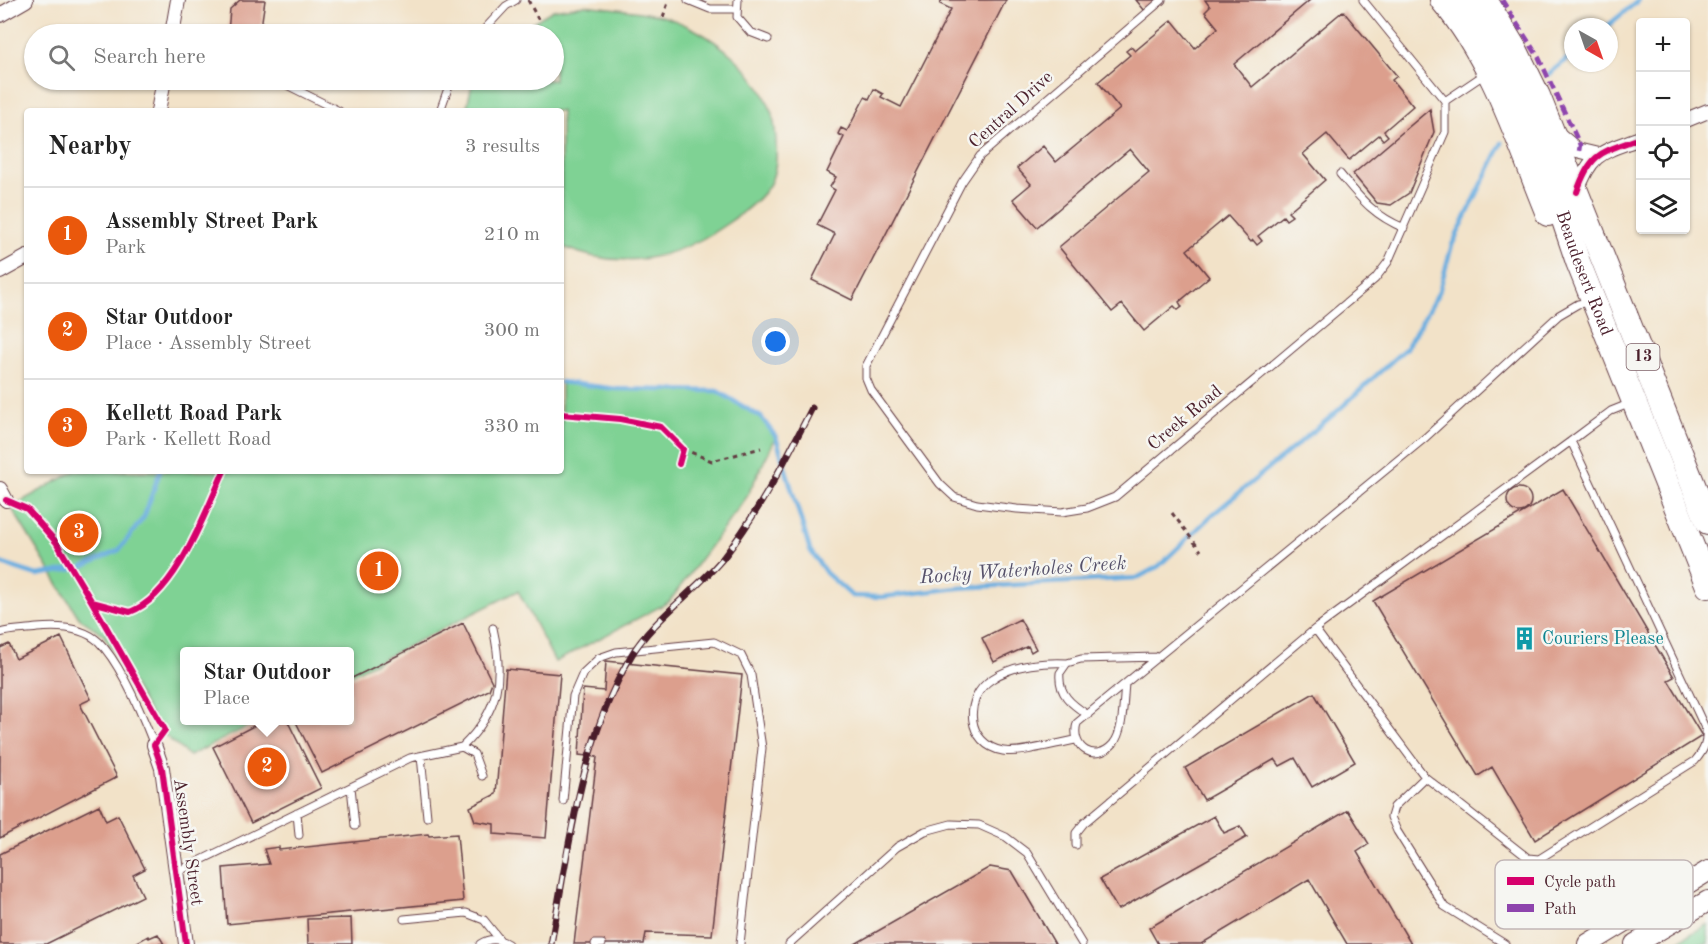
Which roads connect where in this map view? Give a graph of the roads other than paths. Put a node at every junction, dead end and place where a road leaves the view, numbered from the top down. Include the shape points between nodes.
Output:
1 (26, 0) edge
2 (178, 0) edge
3 (516, 0) edge
4 (688, 0) edge
5 (738, 0) edge
6 (1162, 0) edge
7 (1363, 0) edge
8 (1442, 0) edge
9 (1463, 0) edge
10 (1485, 0) edge
11 (737, 9) junction
12 (0, 15) edge
13 (174, 24) edge
14 (489, 24) edge
15 (768, 39) dead end
16 (1489, 71) junction
17 (162, 90) edge
18 (297, 90) edge
19 (447, 90) edge
20 (1445, 101) junction
21 (159, 108) edge
22 (333, 108) edge
23 (441, 108) edge
24 (1708, 111) edge
25 (1690, 118) edge
26 (1544, 126) junction
27 (1636, 140) edge
28 (1598, 155) junction
29 (1340, 174) dead end
30 (1577, 192) junction
31 (1404, 228) junction
32 (24, 258) edge
33 (1578, 262) junction
34 (0, 272) edge
35 (1595, 301) junction
36 (866, 366) joint
37 (1635, 401) junction
38 (1571, 441) junction
39 (1708, 522) edge
40 (1708, 586) edge
41 (493, 628) dead end
42 (1315, 629) junction
43 (0, 633) edge
44 (1158, 657) junction
45 (1067, 663) junction
46 (1125, 684) junction
47 (1088, 715) junction
48 (1076, 740) junction
49 (154, 745) joint
50 (462, 747) junction
51 (421, 756) junction
52 (482, 776) dead end
53 (1425, 777) junction
54 (351, 787) junction
55 (563, 801) dead end
56 (297, 813) junction
57 (427, 817) dead end
58 (355, 826) dead end
59 (299, 835) dead end
60 (1076, 845) dead end
61 (1708, 871) edge
62 (177, 872) junction
63 (1693, 880) edge
64 (1708, 901) edge
65 (1693, 910) edge
66 (404, 919) dead end
67 (1613, 929) edge
68 (1660, 929) edge
69 (500, 940) junction
70 (186, 944) edge
71 (480, 944) edge
72 (508, 944) edge
73 (596, 944) edge
74 (602, 944) edge
75 (740, 944) edge
76 (789, 944) edge
77 (1082, 944) edge
78 (1505, 944) edge
79 (1588, 944) edge
80 (1635, 944) edge

1 - 12 street
2 - 13 street
3 - 14 lane
4 - 11 lane via 710,9
5 - 11 lane
6 - 36 lane, Central Drive via 980,156 962,182
7 - 20 lane
8 - 16 highway
9 - 26 highway, Beaudesert Road / 13
10 - 26 highway, Beaudesert Road / 13 via 1516,51
11 - 15 lane via 737,17 750,32
16 - 20 lane
16 - 33 highway via 1563,254
17 - 21 street
18 - 22 lane
19 - 23 lane
20 - 31 lane, Creek Road via 1444,132
24 - 25 street
26 - 28 street via 1577,150
26 - 30 highway, Beaudesert Road / 13
26 - 33 highway, Beaudesert Road / 13
27 - 28 street
28 - 30 street via 1587,166
29 - 31 lane via 1368,207
30 - 39 highway, Beaudesert Road / 13
31 - 36 lane, Creek Road via 1375,279 1115,497 1087,508 1062,512 1017,509 954,497 940,484 871,390
32 - 34 street
33 - 35 highway, Beaudesert Road / 13
35 - 37 highway, Beaudesert Road / 13
35 - 44 lane via 1578,304 1559,315 1426,437
37 - 38 lane via 1611,411
37 - 40 highway, Beaudesert Road / 13
38 - 42 lane
38 - 53 lane via 1706,730 1705,748 1695,761 1539,859 1518,852
41 - 50 lane via 500,659 497,690 488,714
42 - 53 lane
42 - 60 lane via 1084,823 1076,833
43 - 49 lane via 72,628 98,641 118,670
44 - 45 lane via 1081,659
44 - 46 lane
45 - 47 lane via 1060,673 1061,690 1069,702
45 - 48 lane via 1044,662 992,679 979,690 970,715 990,748 1006,752
46 - 47 lane
46 - 48 lane via 1114,743 1097,753 1086,751
47 - 48 lane via 1077,723
49 - 62 street, Assembly Street via 162,768
50 - 51 lane
50 - 52 lane via 474,754
51 - 54 lane
51 - 57 lane
53 - 78 lane via 1394,807 1391,817 1397,831 1444,906
54 - 56 lane
54 - 58 lane
55 - 75 lane via 573,696 583,674 599,658 616,652 714,642 741,655 751,675 762,748
56 - 59 lane
56 - 62 lane
61 - 63 main road
62 - 70 street, Assembly Street
64 - 65 main road
66 - 69 lane via 466,913 484,920
67 - 79 main road
68 - 80 main road
69 - 71 lane
69 - 72 lane
73 - 74 lane
76 - 77 lane via 897,847 925,831 951,824 979,825 1006,837 1027,853

